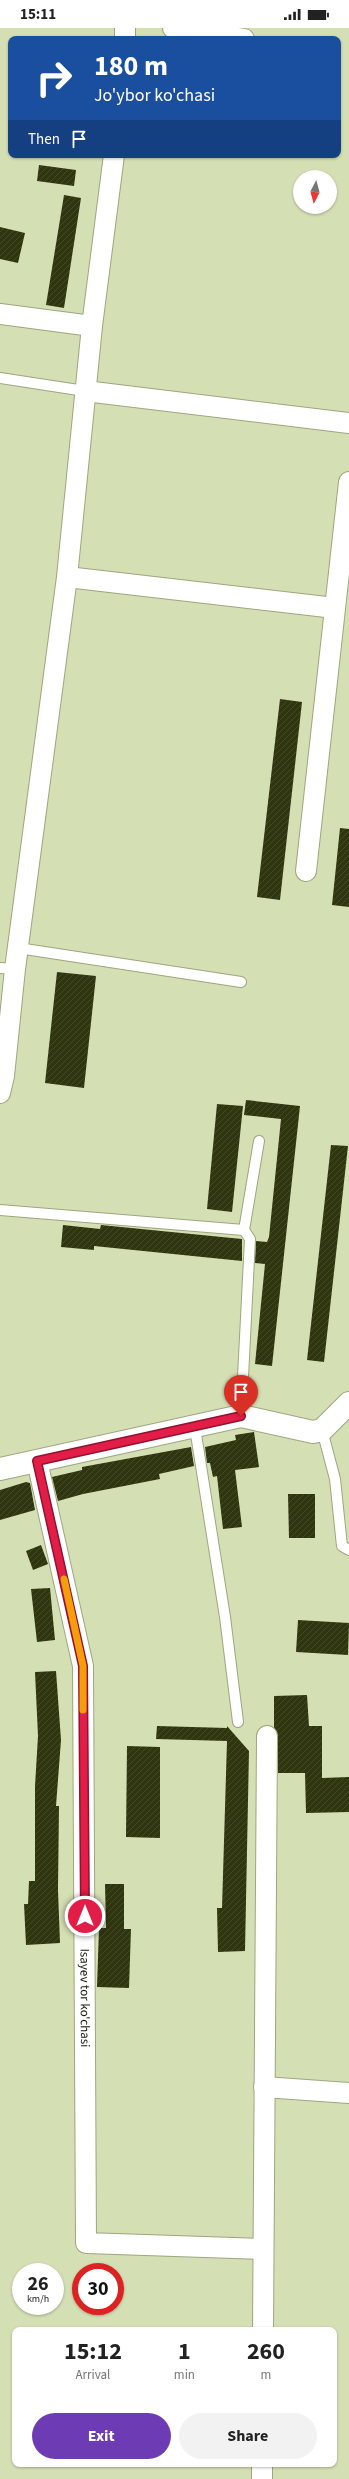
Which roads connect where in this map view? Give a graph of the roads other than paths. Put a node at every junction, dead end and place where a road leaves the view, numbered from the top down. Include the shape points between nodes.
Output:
1 (173, 28) edge
2 (225, 36) edge
3 (114, 158) edge
4 (0, 314) edge
5 (92, 326) junction
6 (0, 378) edge
7 (85, 391) junction
8 (349, 423) edge
9 (349, 482) edge
10 (67, 577) junction
11 (335, 608) junction
12 (306, 871) dead end
13 (18, 948) junction
14 (7, 968) edge
15 (241, 982) dead end
16 (0, 1093) edge
17 (259, 1141) dead end
18 (0, 1210) edge
19 (244, 1230) junction
20 (349, 1403) edge
21 (241, 1416) junction
22 (195, 1428) junction
23 (322, 1430) junction
24 (37, 1461) junction
25 (0, 1469) edge
26 (349, 1550) edge
27 (238, 1722) dead end
28 (267, 1736) dead end
29 (264, 2087) junction
30 (349, 2093) edge
31 (263, 2249) junction
32 (263, 2327) edge
33 (262, 2467) edge
34 (262, 2479) edge

1 - 2 street
3 - 5 street
4 - 5 street
5 - 7 street
6 - 7 lane
7 - 8 street
7 - 10 street
9 - 11 street
10 - 11 street
10 - 13 street
11 - 12 street
13 - 14 street
13 - 15 lane
14 - 16 street via 4,1076
17 - 19 lane
18 - 19 lane
19 - 21 lane via 250,1239
20 - 23 street
21 - 22 street
21 - 23 street via 304,1431
22 - 24 street
22 - 27 lane via 225,1617
23 - 26 lane via 335,1479 342,1546
24 - 25 street
24 - 31 street, Isayev tor ko'chasi via 83,1666 86,2243
28 - 29 street
29 - 30 street
29 - 31 street
31 - 32 street
33 - 34 street

